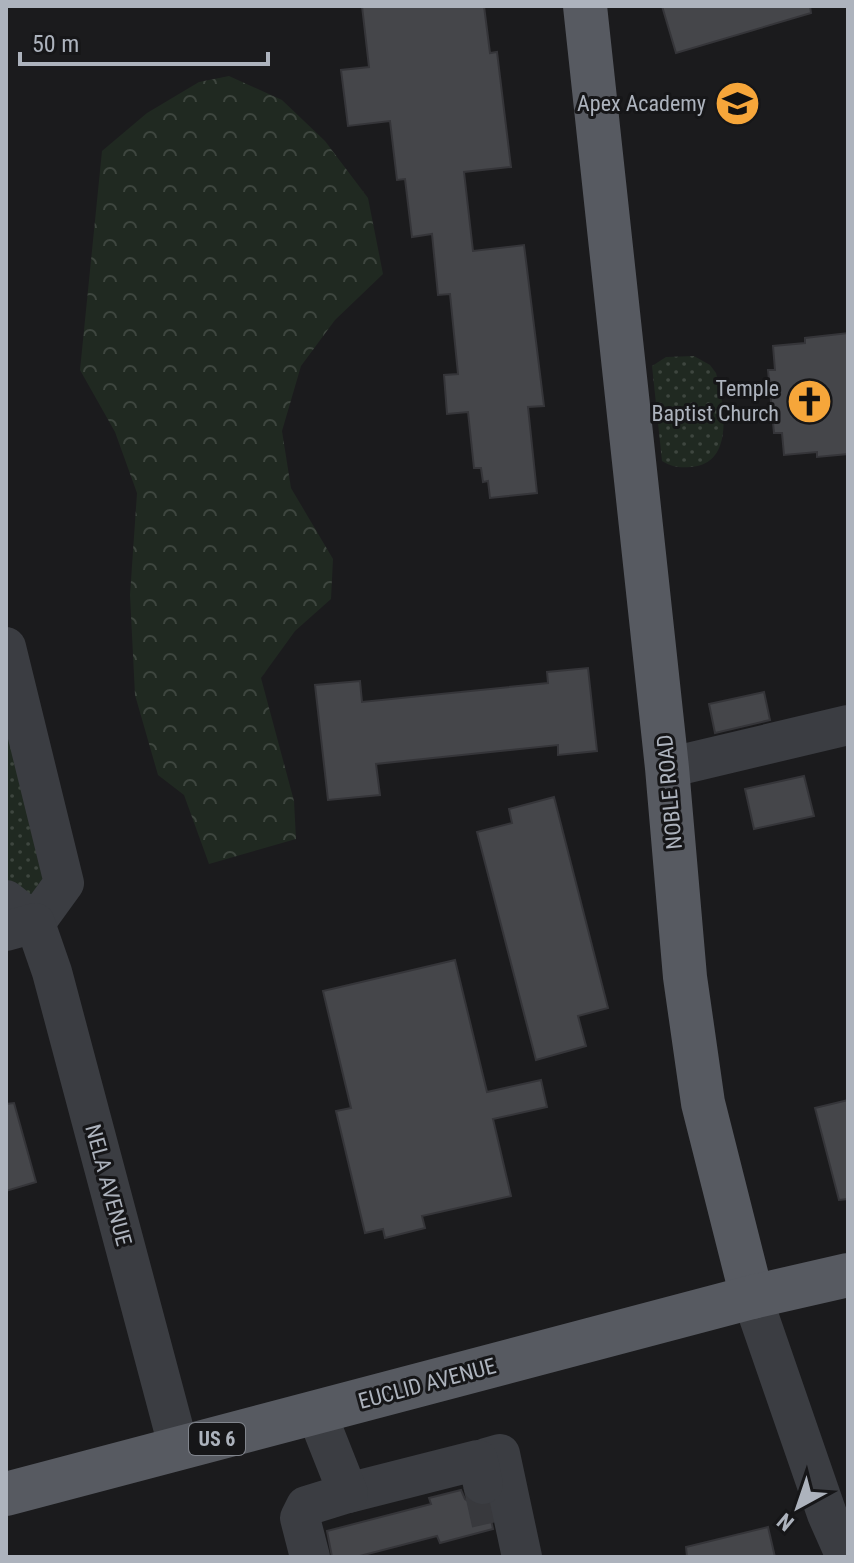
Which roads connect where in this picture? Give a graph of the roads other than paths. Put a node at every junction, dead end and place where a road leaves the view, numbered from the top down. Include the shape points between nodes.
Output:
1 (585, 6) edge
2 (6, 647) edge
3 (848, 725) edge
4 (667, 768) junction
5 (16, 918) edge
6 (848, 1275) edge
7 (752, 1297) junction
8 (316, 1412) junction
9 (179, 1449) junction
10 (348, 1493) junction
11 (6, 1494) edge
12 (838, 1510) edge
13 (310, 1557) edge
14 (522, 1557) edge
15 (846, 1557) edge

1 - 4 main road, NOBLE ROAD
2 - 5 street, NELA AVENUE via 64,883
3 - 4 street
4 - 7 main road, NOBLE ROAD via 685,977 703,1103
5 - 9 street, NELA AVENUE via 52,972
6 - 7 main road, EUCLID AVENUE / US 6
7 - 8 main road, EUCLID AVENUE / US 6
7 - 12 street, NOBLE ROAD
8 - 9 main road, EUCLID AVENUE / US 6
8 - 10 street
9 - 11 main road, EUCLID AVENUE / US 6
10 - 13 street via 306,1506 300,1518
10 - 14 street via 423,1473 481,1472 500,1454
12 - 15 street, NOBLE ROAD

